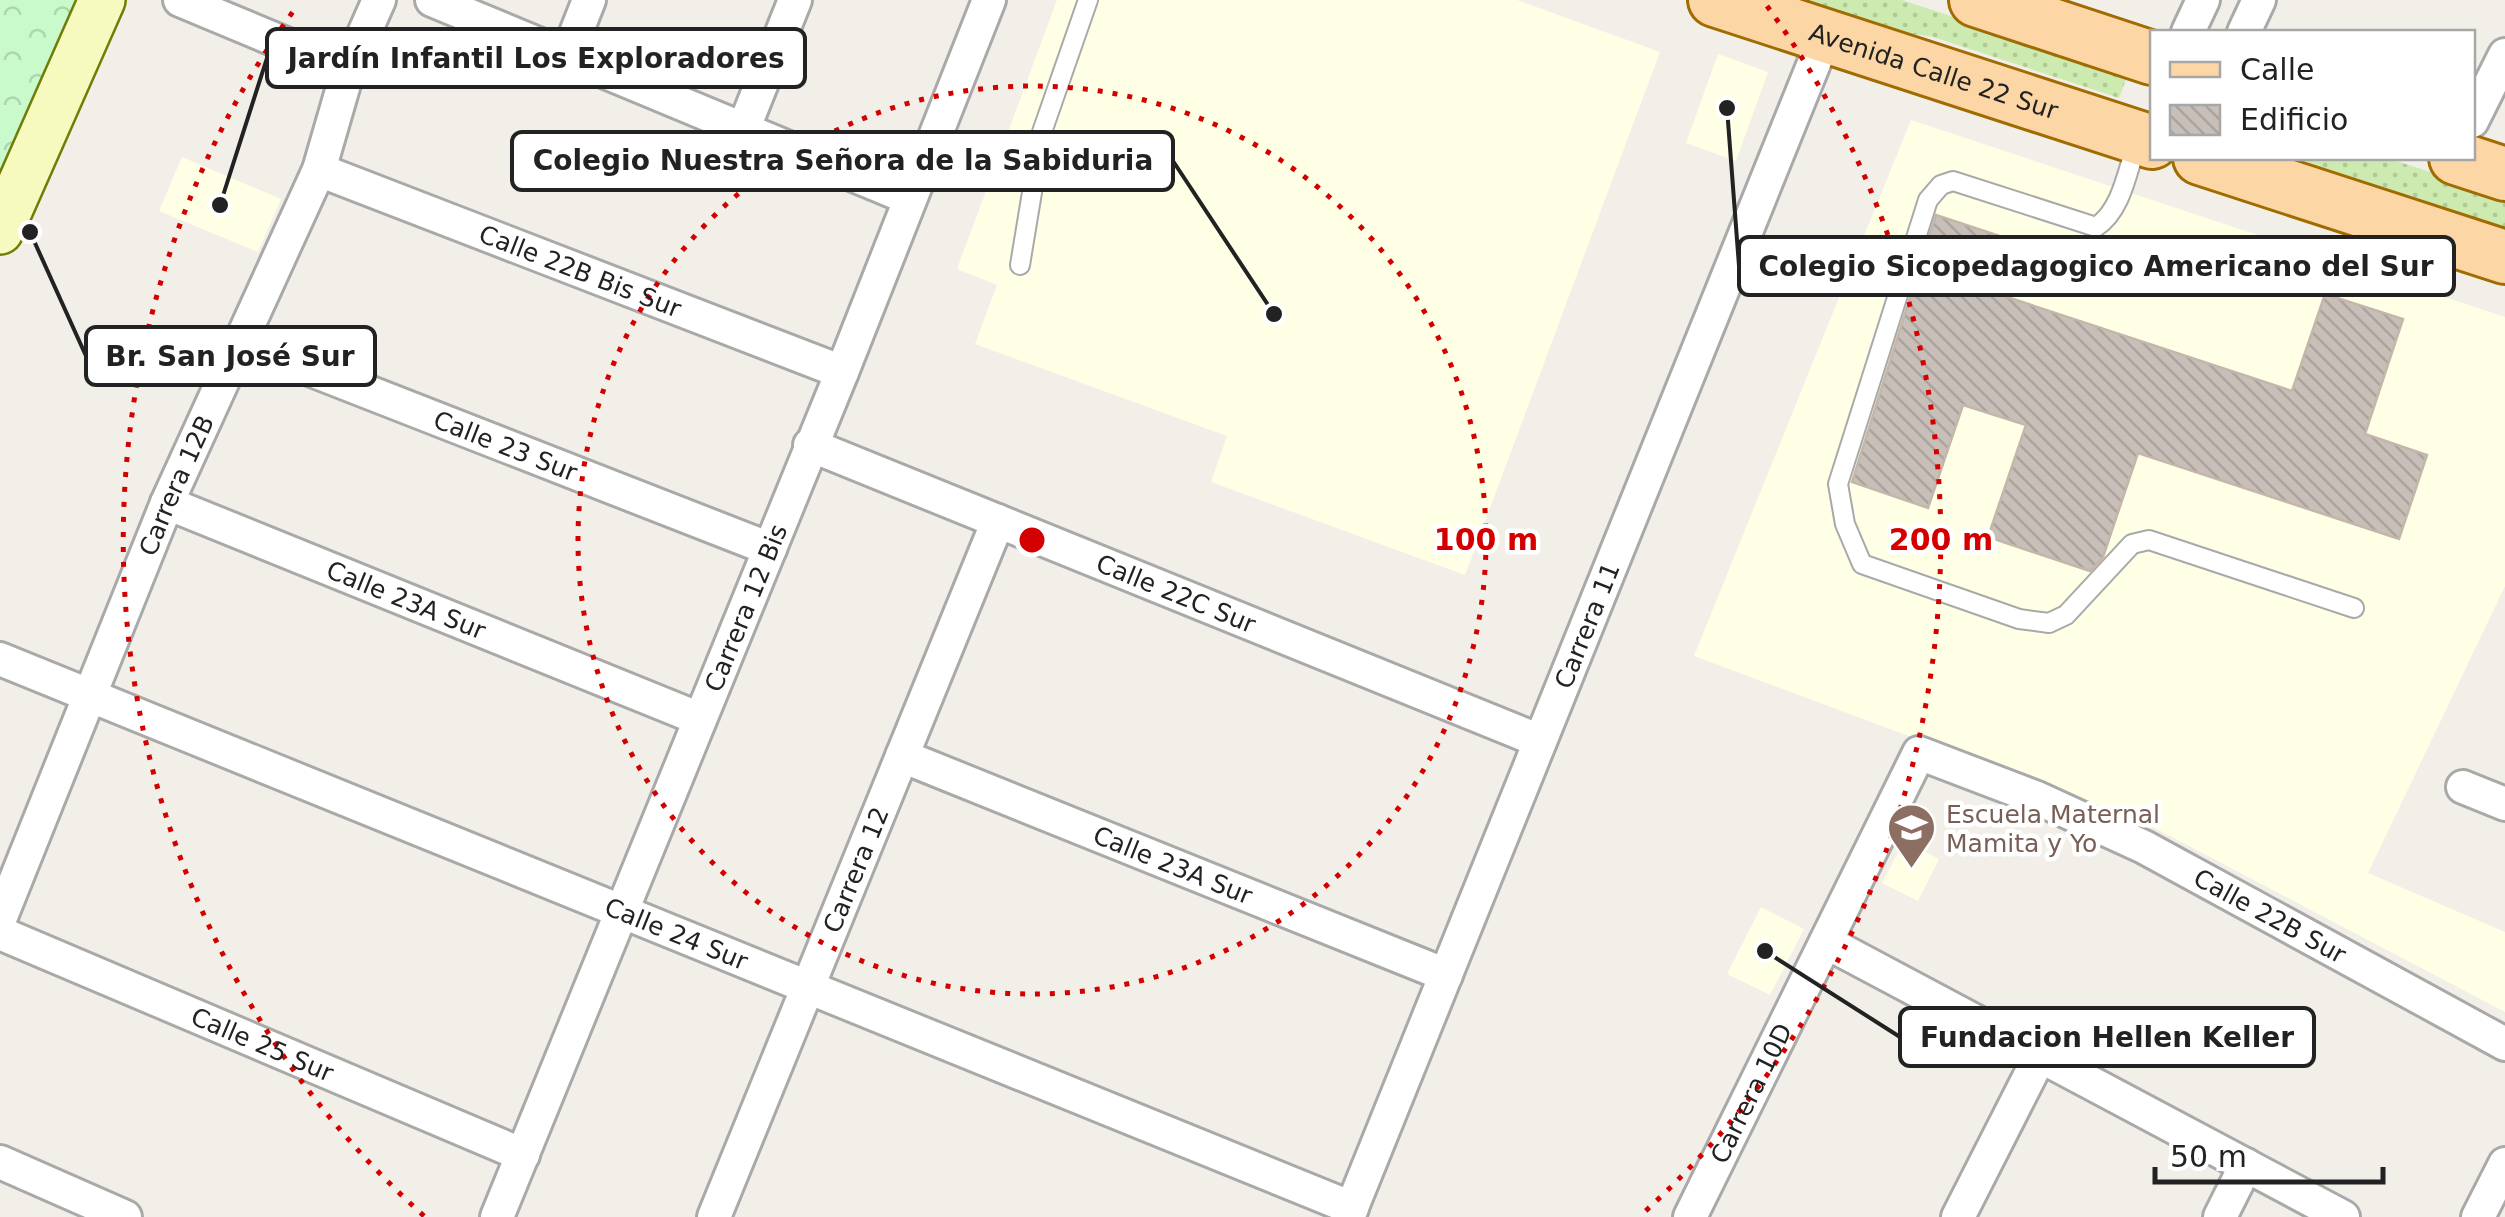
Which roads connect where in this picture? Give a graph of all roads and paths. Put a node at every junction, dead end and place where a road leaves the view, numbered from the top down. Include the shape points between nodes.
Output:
1 (102, 0) edge
2 (180, 0) edge
3 (379, 0) edge
4 (432, 0) edge
5 (589, 0) edge
6 (795, 0) edge
7 (989, 0) edge
8 (1088, 0) edge
9 (1716, 0) edge
10 (1976, 0) edge
11 (2203, 0) edge
12 (2259, 0) edge
13 (2189, 30) edge
14 (2245, 30) edge
15 (1825, 36) junction
16 (2505, 55) edge
17 (566, 56) junction
18 (2150, 57) edge
19 (348, 70) junction
20 (2475, 115) edge
21 (2148, 129) edge
22 (743, 130) junction
23 (2206, 160) edge
24 (2462, 160) edge
25 (319, 170) junction
26 (2505, 174) edge
27 (909, 198) junction
28 (0, 231) edge
29 (2505, 257) edge
30 (1020, 266) dead end
31 (240, 342) junction
32 (842, 372) junction
33 (810, 445) junction
34 (167, 503) junction
35 (998, 521) junction
36 (770, 549) junction
37 (2354, 608) dead end
38 (0, 659) edge
39 (86, 694) junction
40 (700, 719) junction
41 (1540, 741) junction
42 (1919, 753) joint
43 (902, 756) junction
44 (2463, 787) dead end
45 (2505, 804) edge
46 (622, 911) junction
47 (0, 919) edge
48 (0, 933) edge
49 (1826, 942) junction
50 (1446, 975) junction
51 (808, 987) junction
52 (2505, 1044) edge
53 (2040, 1056) junction
54 (523, 1154) junction
55 (0, 1162) edge
56 (2505, 1164) edge
57 (2246, 1166) junction
58 (1350, 1212) edge
59 (125, 1217) edge
60 (498, 1217) edge
61 (714, 1217) edge
62 (1690, 1217) edge
63 (1958, 1217) edge
64 (2220, 1217) edge
65 (2343, 1217) edge
66 (2478, 1217) edge

1 - 28 street
2 - 19 street
3 - 19 street, Carrera 12B
4 - 17 street
5 - 17 street
6 - 22 street
7 - 27 street, Carrera 12 Bis
8 - 30 lane via 1042,132
9 - 15 main road, Avenida Calle 22 Sur
10 - 18 main road
11 - 13 street
12 - 14 street
15 - 21 main road, Avenida Calle 22 Sur
15 - 41 street, Carrera 11
16 - 20 street
17 - 22 street
19 - 25 street, Carrera 12B
21 - 37 lane via 2108,219 2096,226 1953,181 1928,200 1838,484 1862,564 2019,619 2049,623 2066,616 2132,544 2148,540
22 - 27 street
23 - 29 main road
24 - 26 main road
25 - 31 street, Carrera 12B
25 - 32 street, Calle 22B Bis Sur
27 - 32 street, Carrera 12 Bis
31 - 34 street, Carrera 12B
31 - 36 street, Calle 23 Sur
32 - 33 street, Carrera 12 Bis
33 - 35 street, Calle 22C Sur
33 - 36 street, Carrera 12 Bis
34 - 39 street, Carrera 12B
34 - 40 street, Calle 23A Sur
35 - 41 street, Calle 22C Sur
35 - 43 street, Carrera 12
36 - 40 street, Carrera 12 Bis
38 - 39 street, Calle 24 Sur
39 - 46 street, Calle 24 Sur
39 - 47 street, Carrera 12B
40 - 46 street, Carrera 12 Bis
41 - 50 street, Carrera 11
42 - 49 street, Carrera 10D
42 - 52 street, Calle 22B Sur via 2144,847
43 - 50 street, Calle 23A Sur
43 - 51 street, Carrera 12
44 - 45 street
46 - 51 street, Calle 24 Sur
46 - 54 street, Carrera 12 Bis
48 - 54 street, Calle 25 Sur
49 - 53 street
49 - 62 street, Carrera 10D
50 - 58 street, Carrera 11
51 - 58 street, Calle 24 Sur
51 - 61 street, Carrera 12
53 - 57 street
53 - 63 street
54 - 60 street, Carrera 12 Bis
55 - 59 street
56 - 66 street
57 - 64 street
57 - 65 street

